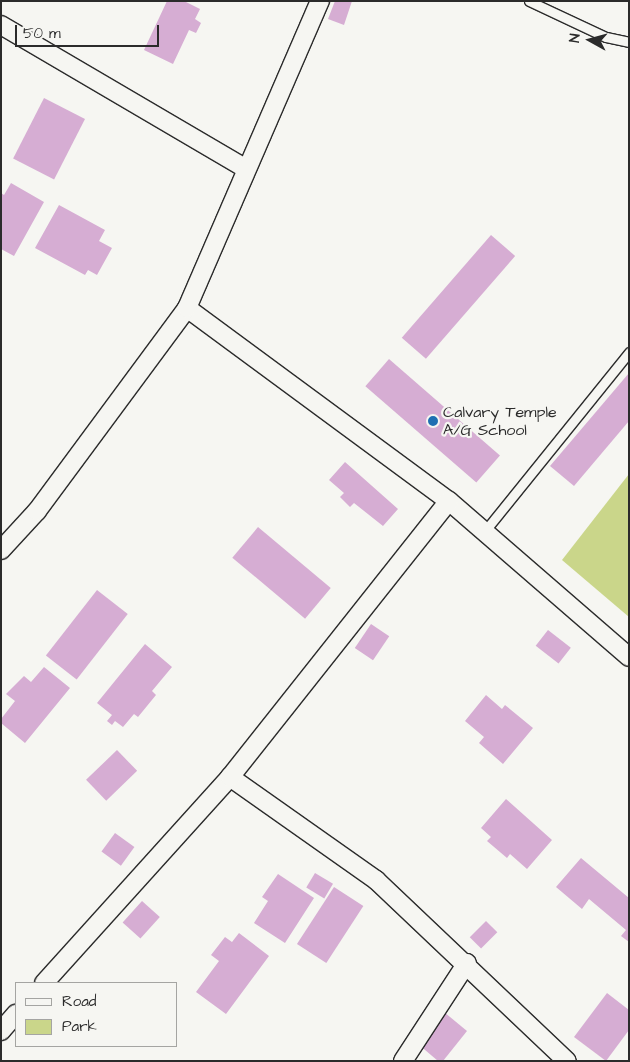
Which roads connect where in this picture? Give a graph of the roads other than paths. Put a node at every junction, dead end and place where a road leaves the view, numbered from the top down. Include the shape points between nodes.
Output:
1 (320, 1) edge
2 (528, 1) edge
3 (1, 25) edge
4 (629, 42) edge
5 (246, 169) junction
6 (187, 308) junction
7 (629, 352) edge
8 (449, 501) junction
9 (484, 532) junction
10 (1, 550) edge
11 (629, 657) edge
12 (230, 777) junction
13 (467, 963) junction
14 (45, 982) edge
15 (15, 1015) edge
16 (1, 1031) edge
17 (403, 1061) edge
18 (567, 1061) edge

1 - 5 street
2 - 4 lane via 606,37
3 - 5 street
5 - 6 street
6 - 8 street
6 - 10 street via 38,511
7 - 9 lane
8 - 9 street
8 - 12 street
9 - 11 street
12 - 13 street via 376,880
12 - 14 street
13 - 17 street
13 - 18 street
15 - 16 street

